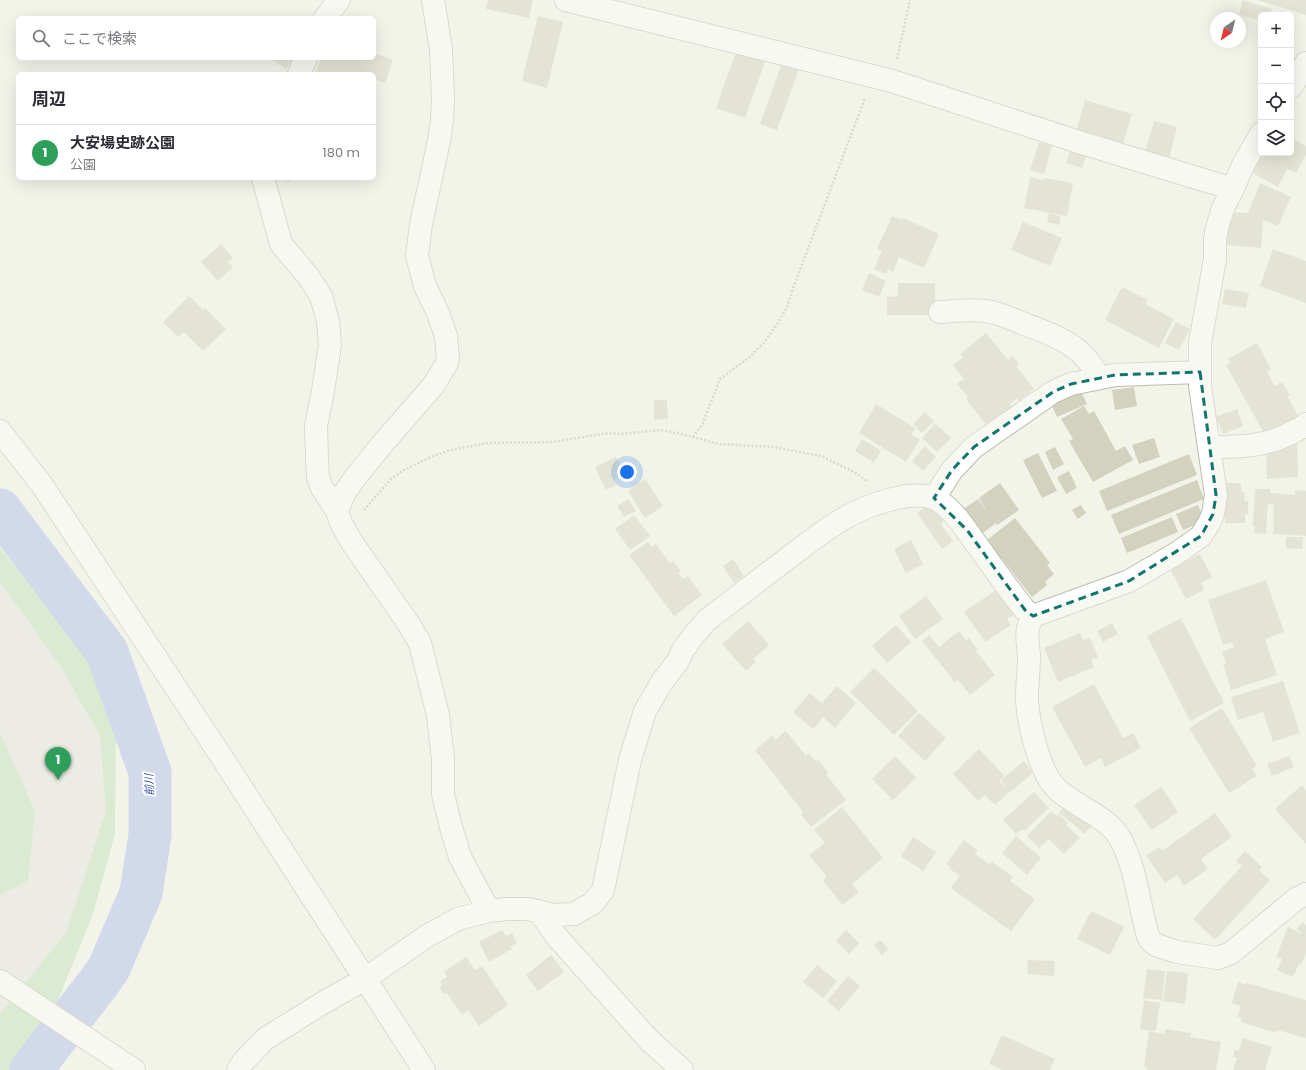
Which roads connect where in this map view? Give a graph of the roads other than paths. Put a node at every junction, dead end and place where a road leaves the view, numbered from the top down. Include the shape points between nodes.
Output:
1 (339, 0) edge
2 (433, 0) edge
3 (566, 0) edge
4 (327, 16) edge
5 (305, 60) edge
6 (1306, 63) edge
7 (300, 72) edge
8 (1293, 84) edge
9 (1258, 139) edge
10 (264, 180) edge
11 (1233, 189) junction
12 (940, 312) dead end
13 (1200, 372) junction
14 (1099, 378) junction
15 (1306, 424) edge
16 (0, 431) edge
17 (1209, 448) junction
18 (934, 498) junction
19 (337, 511) junction
20 (1034, 616) junction
21 (1303, 901) edge
22 (489, 911) junction
23 (539, 912) junction
24 (365, 979) junction
25 (0, 981) edge
26 (134, 1070) edge
27 (238, 1070) edge
28 (424, 1070) edge
29 (682, 1070) edge

1 - 4 street
2 - 19 street via 441,49 442,121 417,256 425,286 446,336 448,358 433,386 354,478
3 - 11 street via 882,79
5 - 7 street
6 - 8 street
9 - 11 street via 1242,165
10 - 19 street via 281,244 322,296 328,321 330,345 316,426 317,459 318,477 322,488
11 - 13 street via 1223,208 1215,239 1215,259 1200,342
12 - 14 street via 987,311 1051,334 1079,350 1093,366
13 - 14 street via 1115,375
13 - 17 street
14 - 18 street via 1071,384 1053,392 974,447 952,470
15 - 17 street via 1282,438 1265,444
16 - 24 street via 42,485 226,762
17 - 20 street via 1216,494 1210,523 1201,536 1129,581
18 - 20 street via 963,526 1025,610
18 - 23 street via 922,496 890,500 844,519 804,546 707,620 683,650 645,711 630,760 603,890 593,903 574,914 553,915
19 - 22 street via 341,523 359,553 420,643 438,715 443,758 443,794 451,827 460,857
20 - 21 street via 1027,630 1027,699 1030,725 1042,764 1050,781 1058,790 1106,823 1119,836 1130,863 1147,933 1153,944 1177,952 1218,958 1230,953
22 - 23 street via 528,909
22 - 24 street via 458,919 427,936
23 - 29 street via 557,937 644,1035
24 - 27 street via 265,1039
24 - 28 street
25 - 26 street

